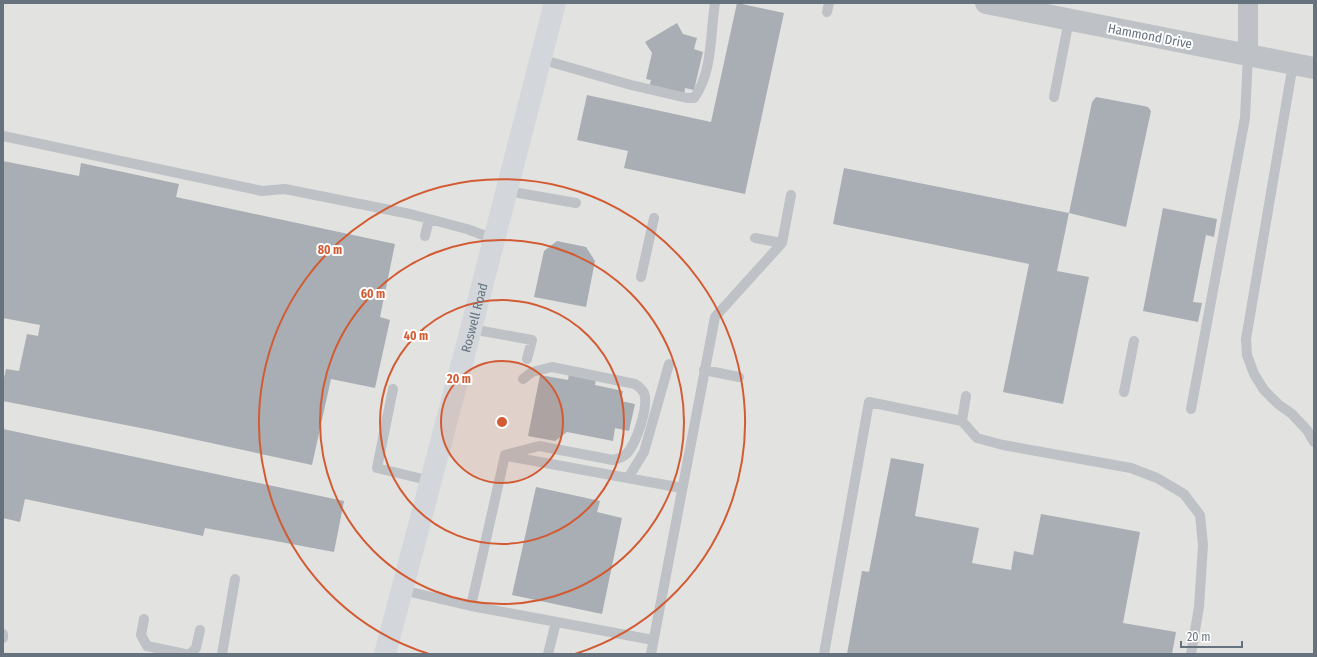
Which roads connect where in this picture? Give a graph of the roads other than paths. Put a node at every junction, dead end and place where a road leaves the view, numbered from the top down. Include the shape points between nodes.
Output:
1 (555, 3) edge
2 (715, 3) edge
3 (986, 3) edge
4 (1248, 3) edge
5 (1069, 20) junction
6 (1248, 55) junction
7 (540, 59) junction
8 (1304, 66) edge
9 (1054, 97) dead end
10 (3, 136) edge
11 (507, 191) junction
12 (791, 195) dead end
13 (576, 203) dead end
14 (654, 218) dead end
15 (429, 219) junction
16 (425, 236) dead end
17 (755, 238) dead end
18 (494, 239) junction
19 (782, 243) junction
20 (641, 278) dead end
21 (471, 329) junction
22 (1134, 341) dead end
23 (527, 359) dead end
24 (669, 364) dead end
25 (704, 370) junction
26 (739, 377) dead end
27 (523, 379) dead end
28 (393, 389) dead end
29 (1124, 392) dead end
30 (966, 396) dead end
31 (1191, 409) dead end
32 (962, 421) junction
33 (1314, 442) edge
34 (505, 455) junction
35 (628, 478) junction
36 (431, 481) junction
37 (682, 488) junction
38 (235, 579) dead end
39 (402, 590) junction
40 (472, 606) junction
41 (144, 619) dead end
42 (556, 622) junction
43 (200, 630) dead end
44 (3, 634) edge
45 (3, 638) edge
46 (653, 640) junction
47 (184, 654) edge
48 (190, 654) edge
49 (222, 654) edge
50 (385, 654) edge
51 (548, 654) edge
52 (651, 654) edge
53 (824, 654) edge
54 (1191, 654) edge

1 - 7 main road, Roswell Road
2 - 7 lane via 708,64 700,90 694,98 631,85
3 - 5 street, Hammond Drive
4 - 6 street
5 - 6 street, Hammond Drive
5 - 9 lane
6 - 8 street, Hammond Drive
6 - 31 lane via 1245,118
7 - 11 main road, Roswell Road
8 - 33 lane via 1246,339 1247,355 1254,374 1264,390 1292,414
10 - 15 lane via 262,192 285,189
11 - 13 lane
11 - 18 main road, Roswell Road
12 - 19 lane
14 - 20 lane
15 - 16 lane
15 - 18 lane
17 - 19 lane
18 - 21 main road, Roswell Road
19 - 25 lane via 715,317
21 - 23 lane via 532,340
21 - 36 main road, Roswell Road
22 - 29 lane
24 - 35 lane via 644,452
25 - 26 lane
25 - 37 lane
27 - 34 lane via 532,372 552,367 635,384 643,392 645,399 638,435 624,456 613,460 539,446
28 - 36 lane via 377,468
30 - 32 lane
32 - 53 lane via 869,402
32 - 54 lane via 977,438 1131,468 1157,478 1184,494 1200,515 1204,545 1199,607
34 - 35 lane
34 - 40 lane
35 - 37 lane
36 - 39 main road, Roswell Road
37 - 46 lane
38 - 49 lane
39 - 40 lane
39 - 50 main road, Roswell Road
40 - 42 lane
41 - 47 lane via 141,635 147,646
42 - 46 lane
42 - 51 lane
43 - 48 lane via 196,648
44 - 45 lane
46 - 52 lane

